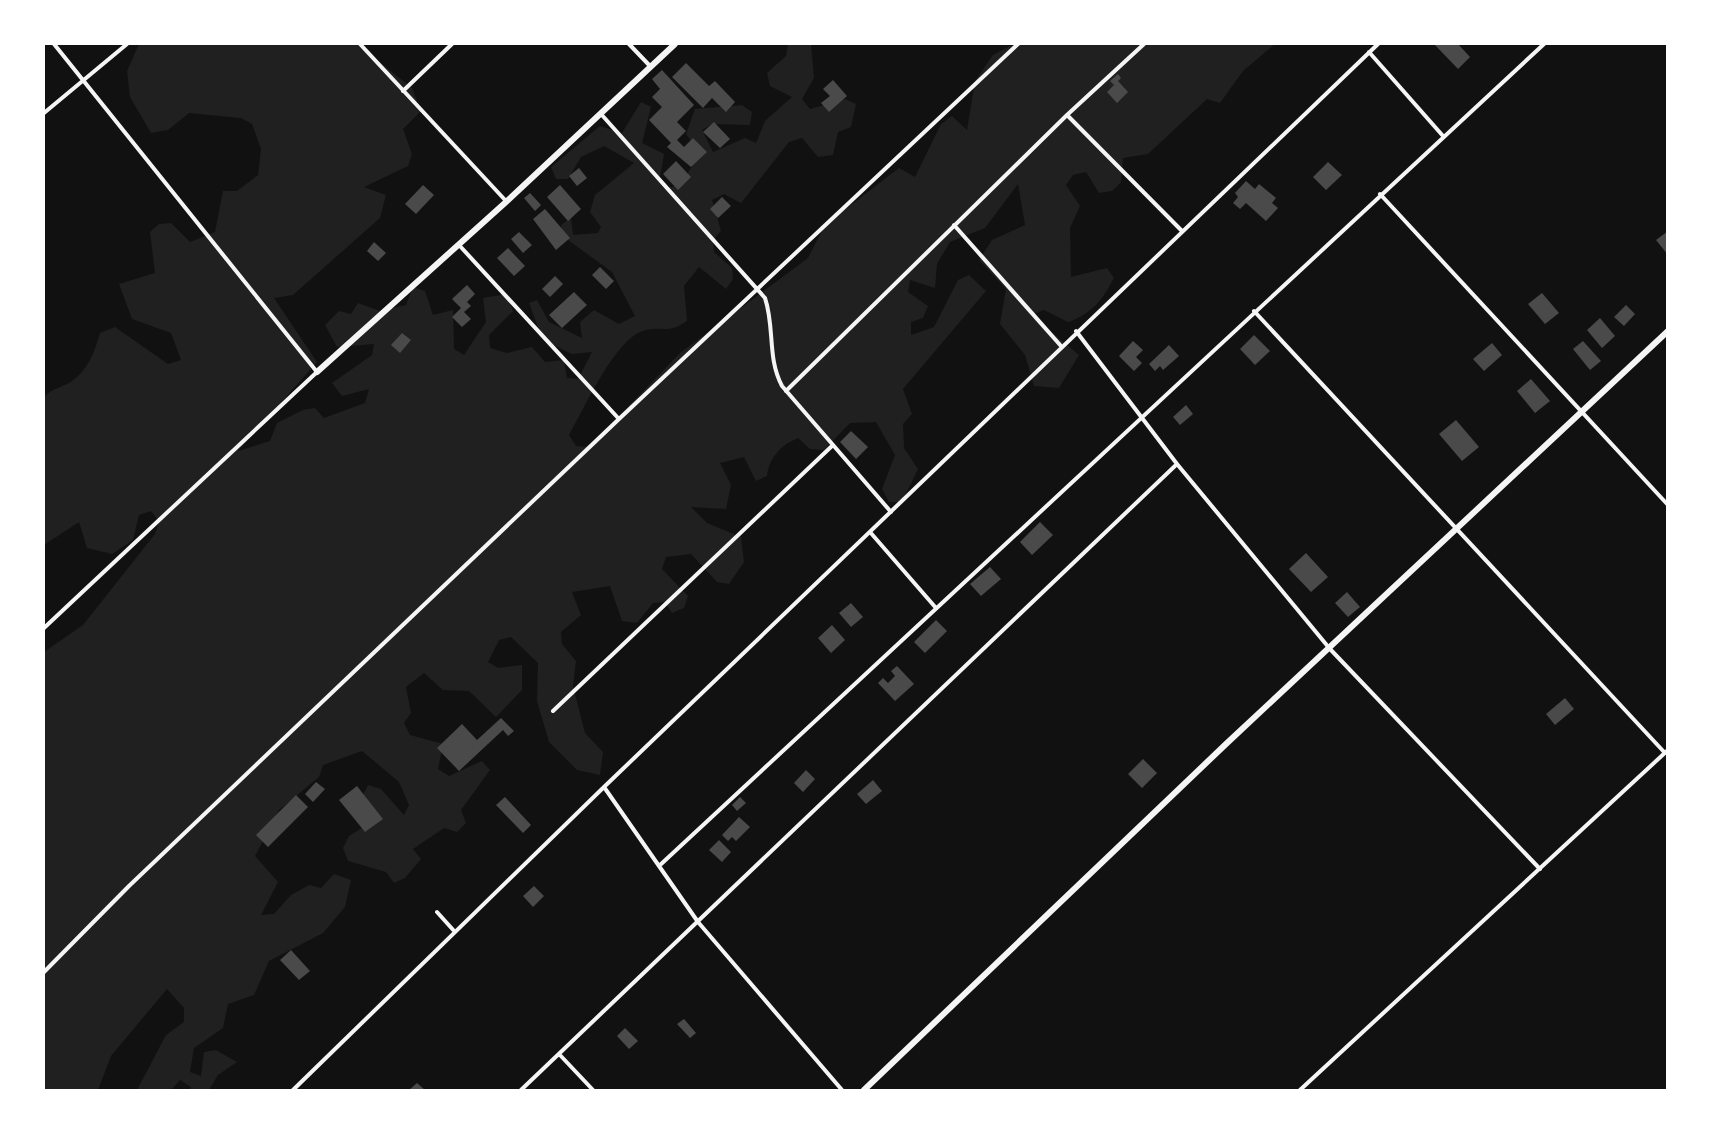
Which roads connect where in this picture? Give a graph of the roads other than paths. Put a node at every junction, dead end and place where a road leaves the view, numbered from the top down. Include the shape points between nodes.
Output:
1 (54, 44) edge
2 (127, 44) edge
3 (360, 44) edge
4 (452, 44) edge
5 (629, 44) edge
6 (675, 44) edge
7 (1018, 44) edge
8 (1144, 44) edge
9 (1378, 44) edge
10 (1544, 44) edge
11 (1369, 52) junction
12 (651, 66) junction
13 (83, 78) junction
14 (403, 91) junction
15 (44, 113) edge
16 (601, 114) junction
17 (1067, 115) junction
18 (1443, 136) junction
19 (1380, 194) junction
20 (506, 202) junction
21 (954, 225) junction
22 (1181, 230) junction
23 (459, 244) junction
24 (756, 288) junction
25 (1254, 311) junction
26 (1076, 331) junction
27 (1668, 331) edge
28 (1061, 346) junction
29 (317, 372) junction
30 (786, 391) junction
31 (1581, 413) junction
32 (1141, 416) junction
33 (619, 418) junction
34 (833, 445) junction
35 (1177, 464) junction
36 (1668, 505) edge
37 (891, 512) junction
38 (1458, 529) junction
39 (870, 532) junction
40 (936, 608) junction
41 (44, 628) edge
42 (1330, 649) junction
43 (552, 711) dead end
44 (1666, 752) edge
45 (604, 787) junction
46 (659, 866) junction
47 (1540, 869) junction
48 (437, 912) dead end
49 (698, 922) junction
50 (455, 932) junction
51 (44, 972) edge
52 (559, 1054) junction
53 (293, 1090) edge
54 (521, 1090) edge
55 (592, 1090) edge
56 (842, 1090) edge
57 (864, 1090) edge
58 (1300, 1090) edge

1 - 13 lane
2 - 13 lane
3 - 14 lane
4 - 14 lane
5 - 12 lane
6 - 12 street
7 - 24 lane
8 - 17 lane
9 - 11 lane
10 - 18 lane
11 - 18 lane
11 - 22 lane
12 - 16 street
13 - 15 lane
13 - 29 lane
14 - 20 lane
16 - 20 street
16 - 24 lane
17 - 21 lane
17 - 22 lane
18 - 19 lane
19 - 25 lane
19 - 31 lane
20 - 23 street
21 - 28 lane
21 - 30 lane
22 - 26 lane
23 - 29 street
23 - 33 lane
24 - 30 lane via 765,298 770,314 772,362
24 - 33 lane
25 - 32 lane
25 - 38 lane
26 - 28 lane
26 - 32 lane
27 - 31 street
28 - 37 lane
29 - 41 lane
30 - 34 lane
31 - 36 lane
31 - 38 street
32 - 35 lane
32 - 40 lane
33 - 51 lane via 137,878
34 - 37 lane
34 - 43 lane
35 - 42 lane
35 - 49 lane
37 - 39 lane
38 - 42 street
38 - 44 lane
39 - 40 lane
39 - 45 lane
40 - 46 lane
42 - 47 lane
42 - 57 street
44 - 47 lane
45 - 46 lane
45 - 50 lane
46 - 49 lane
47 - 58 lane
48 - 50 lane
49 - 52 lane
49 - 56 lane
50 - 53 lane
52 - 54 lane
52 - 55 lane

